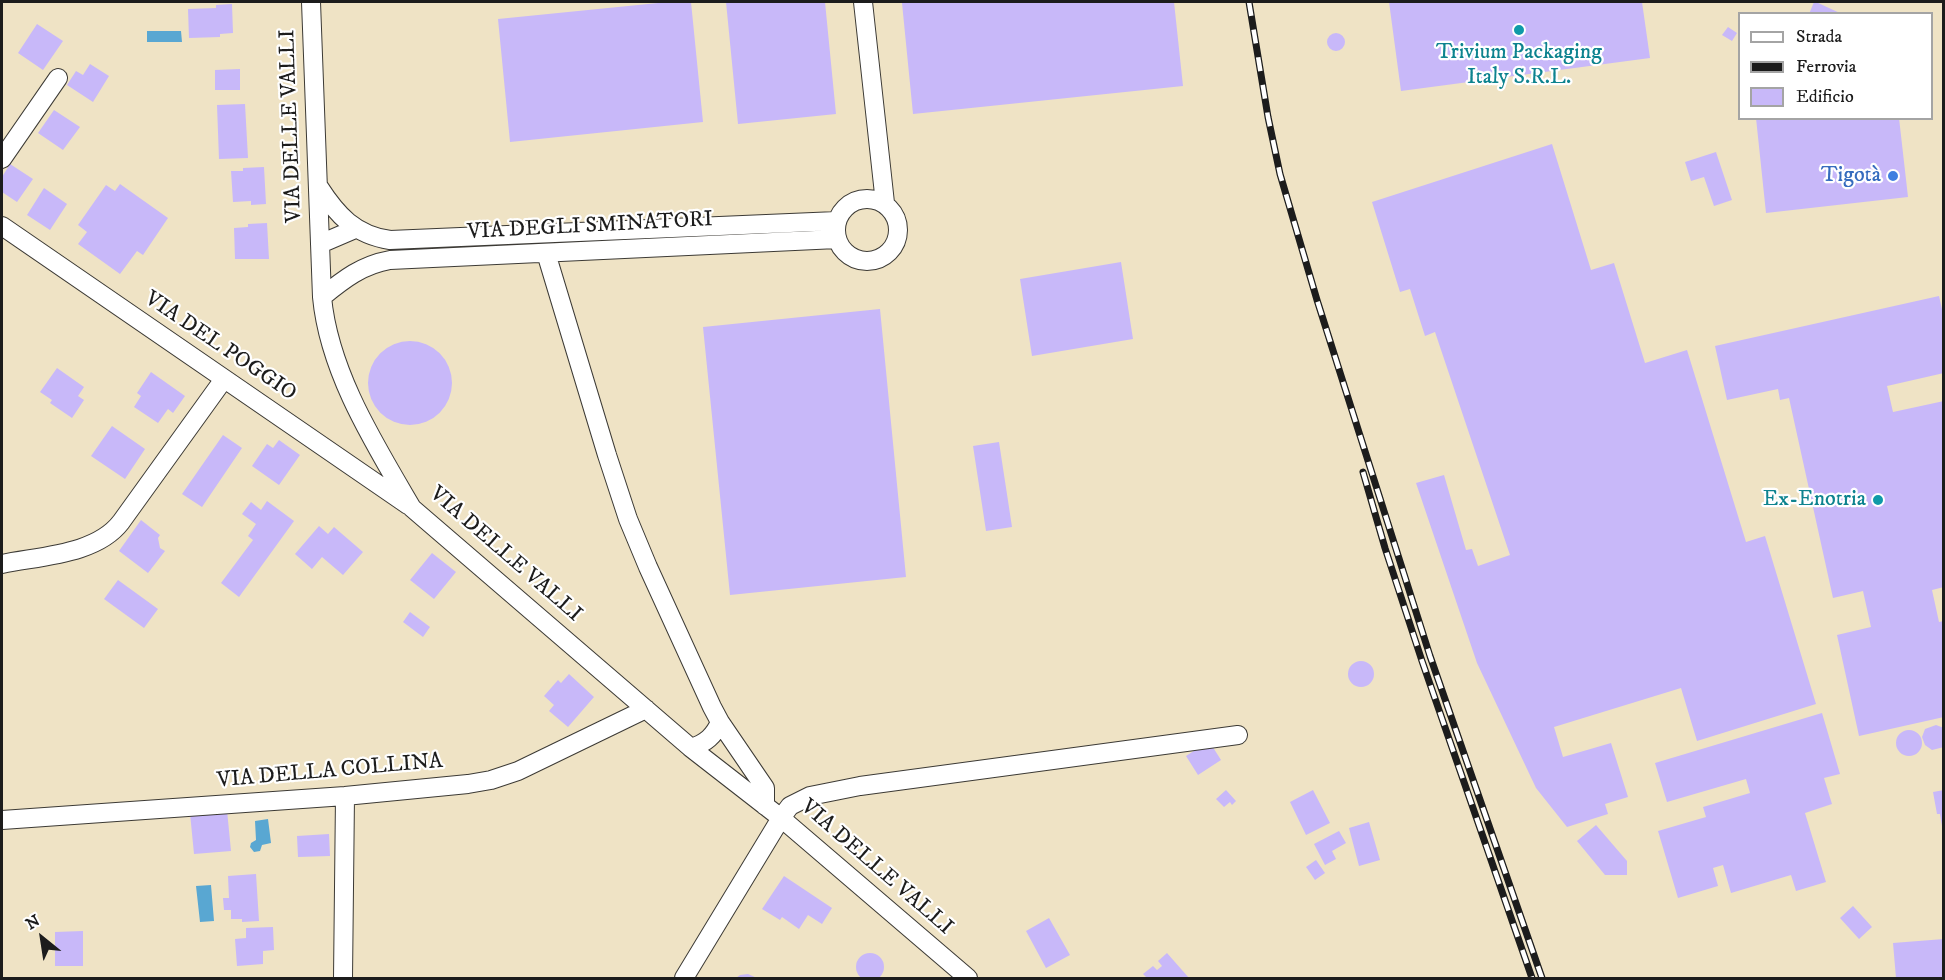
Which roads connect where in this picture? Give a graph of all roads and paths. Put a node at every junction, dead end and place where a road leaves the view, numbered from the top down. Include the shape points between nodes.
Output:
1 (311, 2) edge
2 (863, 2) edge
3 (58, 78) dead end
4 (2, 159) edge
5 (318, 186) junction
6 (885, 203) junction
7 (2, 226) edge
8 (355, 229) junction
9 (837, 230) junction
10 (320, 249) junction
11 (546, 253) junction
12 (347, 276) junction
13 (322, 297) junction
14 (224, 379) junction
15 (412, 507) junction
16 (2, 564) edge
17 (646, 709) junction
18 (720, 722) junction
19 (1238, 735) dead end
20 (692, 748) junction
21 (345, 796) junction
22 (765, 806) junction
23 (781, 818) junction
24 (2, 820) edge
25 (343, 978) edge
26 (684, 978) edge
27 (968, 978) edge

1 - 5 street, VIA DELLE VALLI
2 - 6 street
3 - 4 street
5 - 8 street, VIA DEGLI SMINATORI via 334,211
5 - 10 street, VIA DELLE VALLI
6 - 9 street via 857,200 842,212
6 - 9 street via 898,220 899,231 896,242 882,257 871,261 850,256 842,249
7 - 14 street, VIA DEL POGGIO
8 - 9 street, VIA DEGLI SMINATORI via 374,238 395,240
8 - 10 street
9 - 11 street, VIA DEGLI SMINATORI
10 - 12 street
10 - 13 street, VIA DELLE VALLI
11 - 12 street, VIA DEGLI SMINATORI via 390,260 362,267
11 - 18 street via 628,519
12 - 13 street, VIA DEGLI SMINATORI
13 - 15 street, VIA DELLE VALLI via 326,324 349,389
14 - 15 street, VIA DEL POGGIO
14 - 16 street via 111,533 80,548
15 - 17 street, VIA DELLE VALLI
17 - 20 street, VIA DELLE VALLI
17 - 21 street, VIA DELLA COLLINA via 518,771 491,780
18 - 20 street via 708,740
18 - 22 street via 765,788
19 - 23 street via 826,792 790,806
20 - 22 street, VIA DELLE VALLI
21 - 24 street, VIA DELLA COLLINA
21 - 25 street
22 - 23 street, VIA DELLE VALLI
23 - 26 street
23 - 27 street, VIA DELLE VALLI

